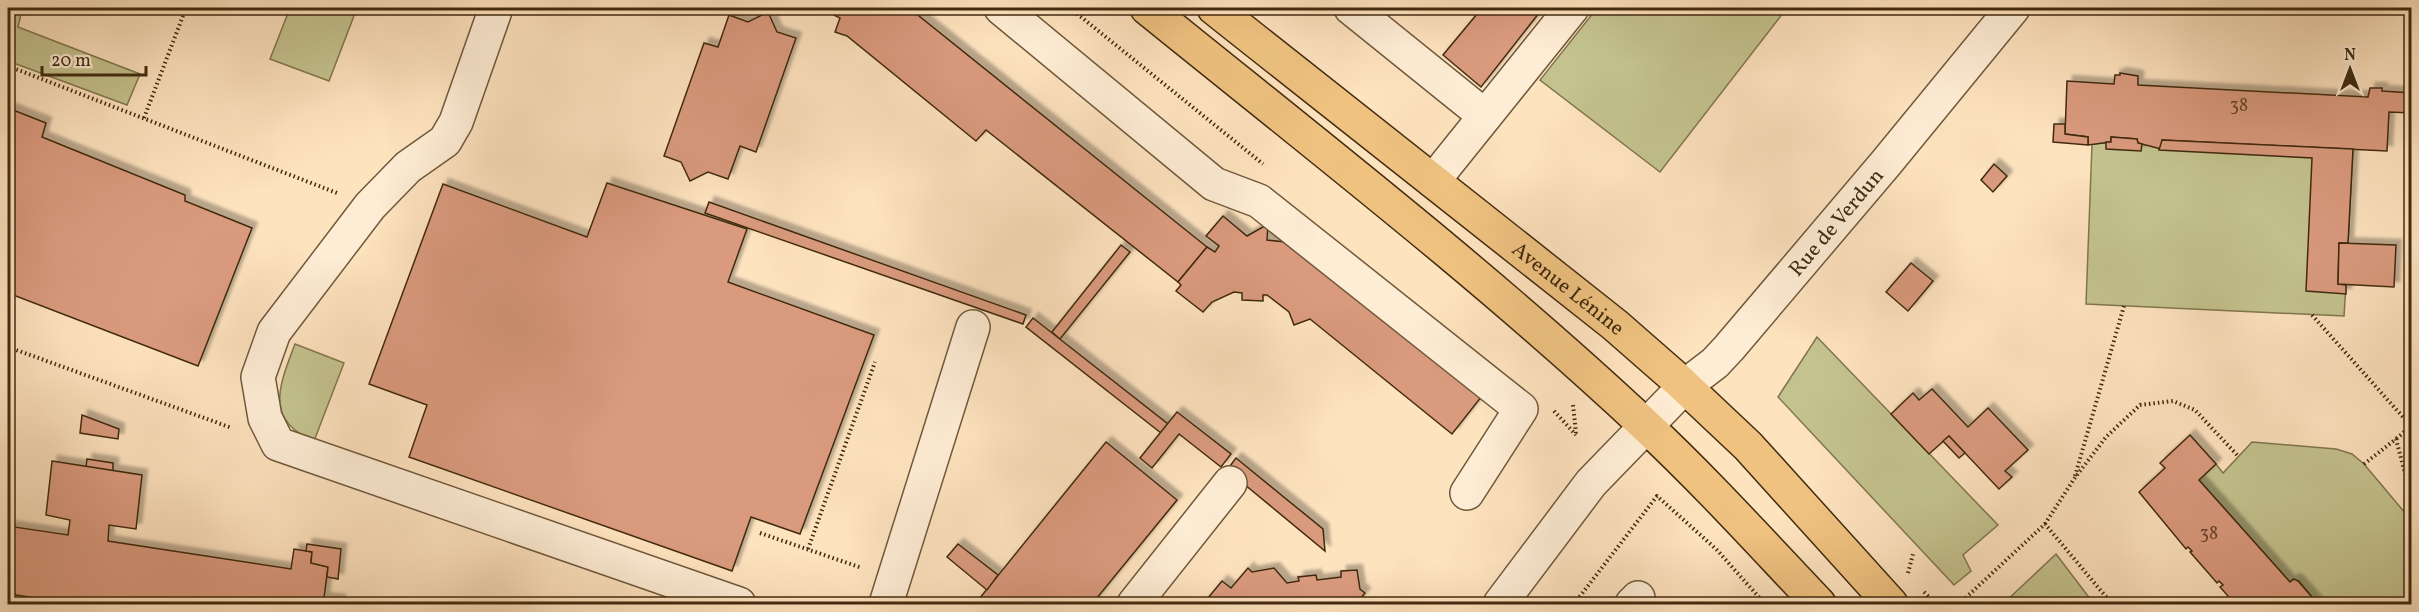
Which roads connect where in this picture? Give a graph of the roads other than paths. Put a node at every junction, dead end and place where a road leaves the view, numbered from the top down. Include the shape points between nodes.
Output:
1 (496, 8) edge
2 (1000, 8) edge
3 (1147, 8) edge
4 (1214, 8) edge
5 (1351, 8) edge
6 (1572, 8) edge
7 (2013, 8) edge
8 (1485, 116) junction
9 (1434, 181) junction
10 (973, 327) dead end
11 (1685, 386) junction
12 (1646, 426) junction
13 (1230, 483) dead end
14 (1467, 493) dead end
15 (890, 592) edge
16 (739, 604) edge
17 (1134, 604) edge
18 (1500, 604) edge
19 (1819, 604) edge
20 (1891, 604) edge

1 - 16 street via 456,122 445,141 408,167 370,206 274,332 258,377 265,418 278,444
2 - 14 street via 1214,184 1259,201 1521,409
3 - 12 main road via 1404,216
4 - 9 main road, Avenue Lénine
5 - 8 street
6 - 8 street
7 - 11 street, Rue de Verdun via 1729,348
8 - 9 street
9 - 11 main road, Avenue Lénine
10 - 15 street
11 - 12 street, Rue de Verdun
11 - 20 main road, Avenue Lénine via 1748,446
12 - 18 street, Rue de Verdun via 1591,483
12 - 19 main road
13 - 17 street

